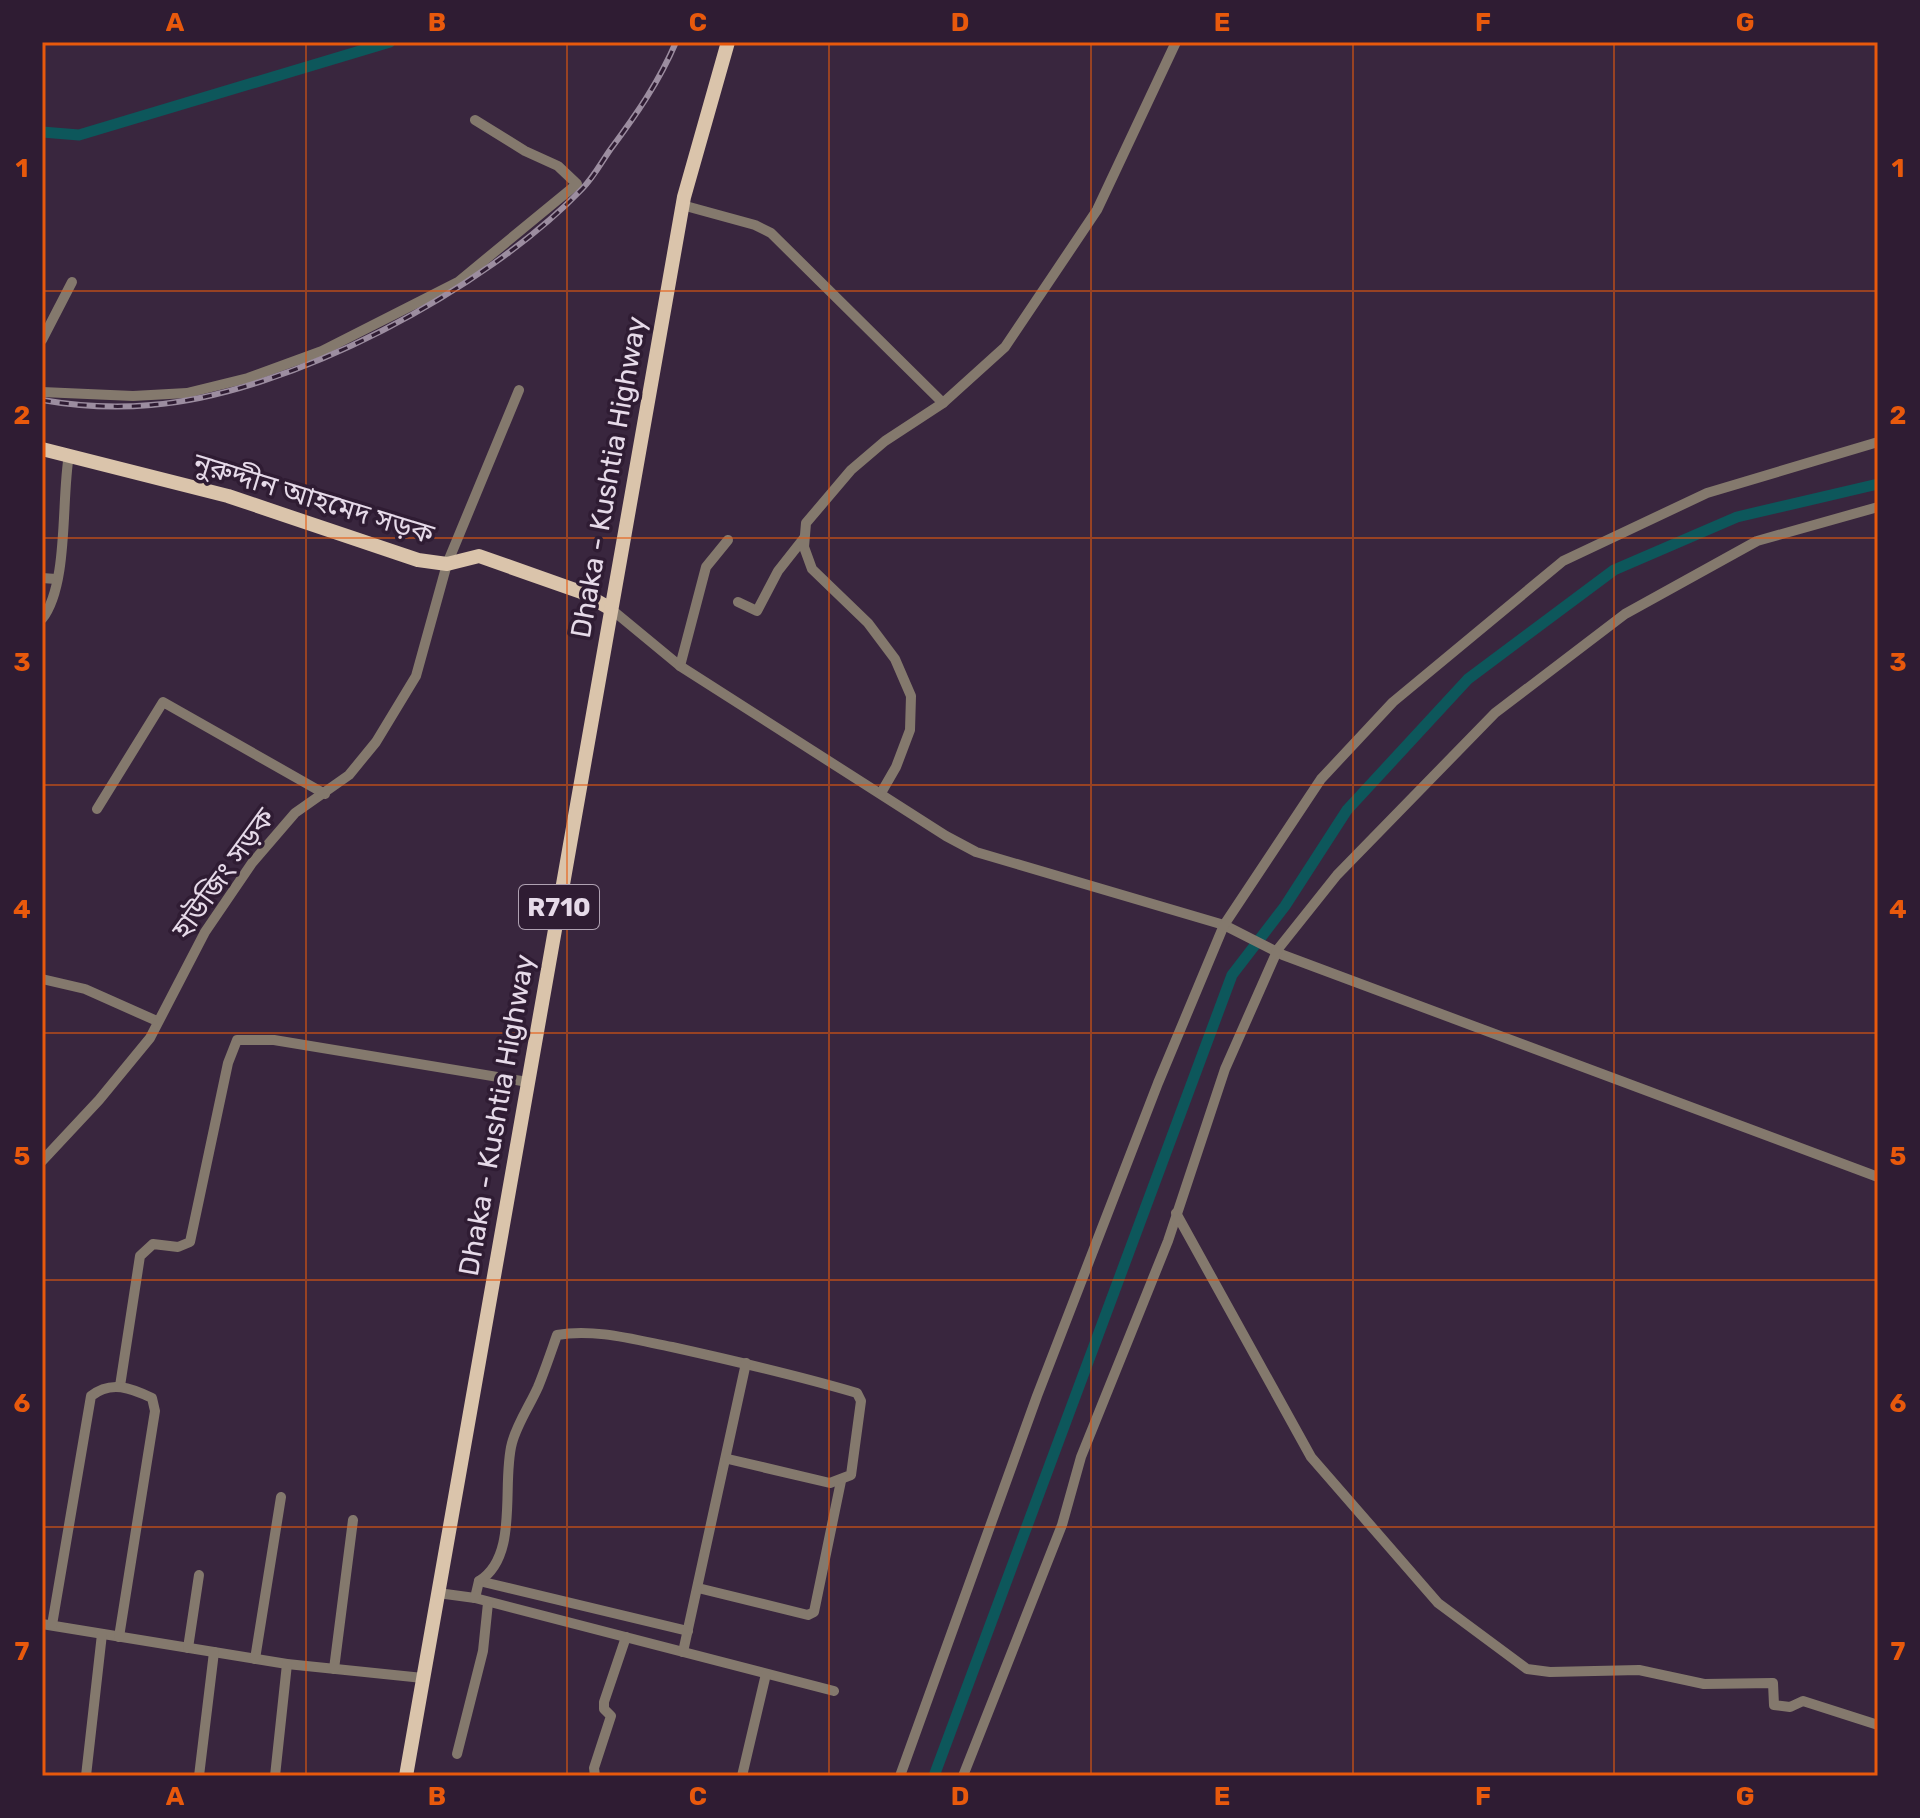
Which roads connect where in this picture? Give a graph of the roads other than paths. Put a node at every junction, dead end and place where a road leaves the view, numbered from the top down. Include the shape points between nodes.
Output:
1 (728, 42) edge
2 (1176, 42) edge
3 (475, 120) dead end
4 (682, 205) junction
5 (72, 282) dead end
6 (42, 340) edge
7 (519, 390) dead end
8 (42, 392) edge
9 (943, 403) junction
10 (1878, 442) edge
11 (42, 449) edge
12 (69, 455) junction
13 (1878, 507) edge
14 (804, 538) junction
15 (728, 540) dead end
16 (447, 564) junction
17 (42, 578) edge
18 (56, 579) junction
19 (738, 602) dead end
20 (611, 609) junction
21 (42, 619) edge
22 (680, 666) junction
23 (881, 793) junction
24 (325, 794) junction
25 (97, 809) dead end
26 (1224, 925) junction
27 (1278, 949) junction
28 (42, 979) edge
29 (157, 1021) junction
30 (528, 1082) junction
31 (42, 1161) edge
32 (1878, 1177) edge
33 (1176, 1213) junction
34 (746, 1363) junction
35 (120, 1386) junction
36 (728, 1459) junction
37 (841, 1481) junction
38 (281, 1497) dead end
39 (353, 1520) dead end
40 (199, 1575) dead end
41 (479, 1581) junction
42 (698, 1588) junction
43 (438, 1593) junction
44 (475, 1598) junction
45 (488, 1603) junction
46 (47, 1624) edge
47 (688, 1631) junction
48 (102, 1634) junction
49 (119, 1637) junction
50 (626, 1637) junction
51 (188, 1648) junction
52 (214, 1652) junction
53 (683, 1652) junction
54 (255, 1659) junction
55 (287, 1664) junction
56 (334, 1669) junction
57 (766, 1674) junction
58 (423, 1678) junction
59 (834, 1691) dead end
60 (1878, 1725) edge
61 (457, 1754) dead end
62 (86, 1776) edge
63 (199, 1776) edge
64 (275, 1776) edge
65 (406, 1776) edge
66 (595, 1776) edge
67 (742, 1776) edge
68 (900, 1776) edge
69 (963, 1776) edge

1 - 4 main road, Dhaka - Kushtia Highway / R710
2 - 9 street via 1097,210 1005,347
3 - 8 street via 558,166 577,184 458,282 336,346 229,383 150,396
4 - 9 street via 771,233
4 - 20 main road, Dhaka - Kushtia Highway / R710
5 - 6 street
7 - 16 street, হাউজিং সড়ক
9 - 14 street via 851,470 806,523
10 - 26 street via 1707,493 1563,561 1393,702 1321,779
11 - 12 main road, নুরুদ্দীন আহমেদ সড়ক
12 - 16 main road, নুরুদ্দীন আহমেদ সড়ক via 228,496 418,560
12 - 18 street
13 - 27 street via 1757,541 1613,623 1495,713 1337,875
14 - 19 street via 757,611
14 - 23 street via 812,569 868,623 895,659 911,696 910,730
15 - 22 street via 706,567
16 - 20 main road, নুরুদ্দীন আহমেদ সড়ক via 479,556 581,592
16 - 24 street, হাউজিং সড়ক via 416,676 376,742
17 - 18 street
18 - 21 street via 51,608
20 - 22 street
20 - 30 main road, Dhaka - Kushtia Highway / R710
22 - 23 street
23 - 26 street via 976,852
24 - 25 street via 163,702
24 - 29 street, হাউজিং সড়ক via 295,813 252,863 205,932
26 - 27 street
26 - 68 street via 1037,1396
27 - 32 street
27 - 33 street via 1220,1083
28 - 29 street via 85,989
29 - 31 street, হাউজিং সড়ক via 150,1038 108,1090
30 - 35 street via 274,1040 237,1040 190,1242 178,1247 153,1244 140,1256
30 - 43 main road, Dhaka - Kushtia Highway / R710
33 - 60 street via 1311,1457 1438,1603 1473,1630 1527,1669 1639,1670 1704,1684 1773,1683 1774,1705 1790,1707 1803,1701
33 - 69 street
34 - 36 street
34 - 37 street via 857,1393 861,1401 851,1475
34 - 41 street via 641,1341 575,1332 557,1335 513,1440 499,1561
35 - 46 street via 102,1387 91,1396
35 - 49 street via 152,1398 155,1411
36 - 37 street via 830,1483
36 - 42 street
37 - 42 street via 814,1612 808,1615
38 - 54 street
39 - 56 street
40 - 51 street
41 - 44 street
41 - 47 street
42 - 47 street
43 - 44 street
43 - 58 main road, Dhaka - Kushtia Highway / R710
44 - 45 street
45 - 50 street
45 - 61 street via 483,1651
46 - 48 street
47 - 53 street
48 - 49 street
48 - 62 street
49 - 51 street
50 - 53 street
50 - 66 street via 604,1702 611,1716
51 - 52 street
52 - 54 street
52 - 63 street
53 - 57 street
54 - 55 street
55 - 56 street
55 - 64 street
56 - 58 street
57 - 59 street
57 - 67 street
58 - 65 main road, Dhaka - Kushtia Highway / R710

